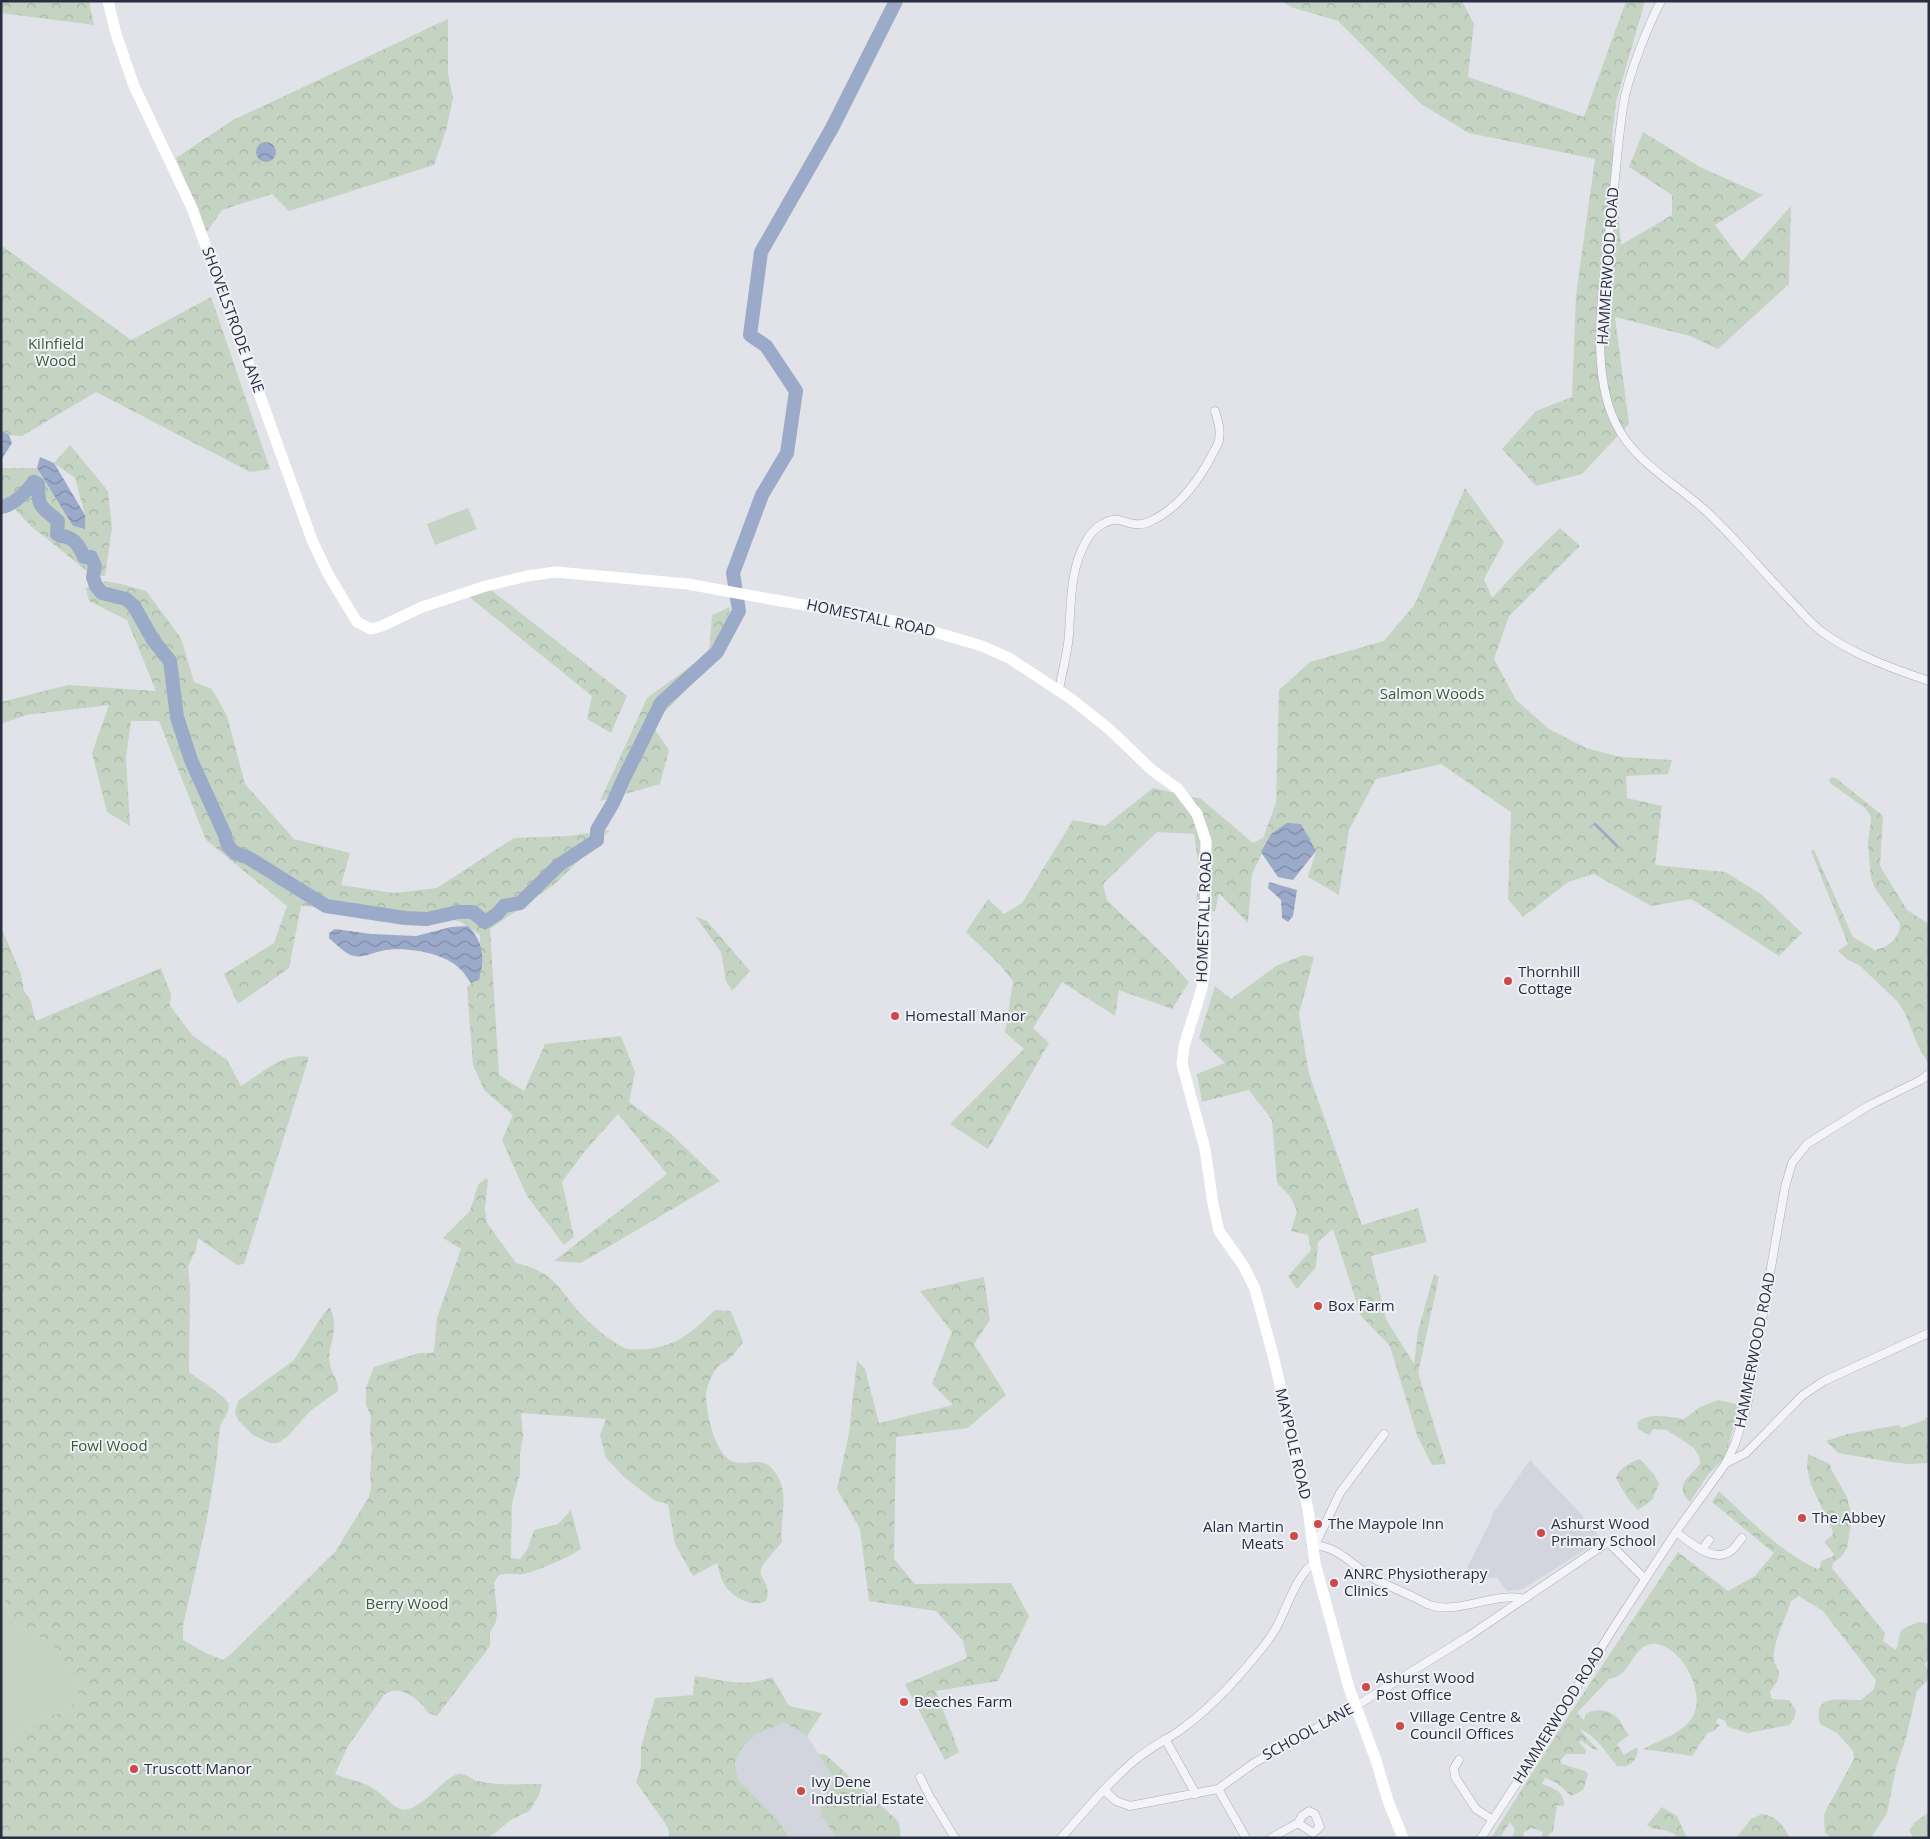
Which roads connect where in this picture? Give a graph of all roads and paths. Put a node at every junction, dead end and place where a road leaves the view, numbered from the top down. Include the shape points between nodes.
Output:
1 (108, 1) edge
2 (1661, 1) edge
3 (1215, 411) dead end
4 (371, 629) joint
5 (1929, 681) edge
6 (1059, 690) junction
7 (1929, 1074) edge
8 (1196, 1110) joint
9 (1929, 1333) edge
10 (1384, 1434) dead end
11 (1726, 1463) junction
12 (1676, 1532) junction
13 (1742, 1538) dead end
14 (1709, 1540) dead end
15 (1313, 1546) junction
16 (1702, 1550) junction
17 (1315, 1564) junction
18 (1645, 1579) junction
19 (1524, 1599) junction
20 (1356, 1706) junction
21 (1165, 1739) junction
22 (1459, 1760) dead end
23 (920, 1777) dead end
24 (1218, 1789) junction
25 (1104, 1790) junction
26 (1196, 1794) junction
27 (1493, 1820) junction
28 (1298, 1823) dead end
29 (955, 1838) edge
30 (1061, 1838) edge
31 (1246, 1838) edge
32 (1270, 1838) edge
33 (1403, 1838) edge
34 (1481, 1838) edge

1 - 4 street, SHOVELSTRODE LANE via 134,86 192,208 312,540 356,622
2 - 5 street, HAMMERWOOD ROAD via 1626,94 1619,133 1603,290 1601,346 1602,374 1616,424 1637,453 1707,512 1822,632 1845,646
3 - 6 street via 1220,426 1219,442 1186,494 1148,523 1104,522 1088,537 1073,582 1068,613 1069,634
4 - 6 street, HOMESTALL ROAD via 422,607 486,586 556,572 688,584 900,622 982,646
6 - 8 street, HOMESTALL ROAD via 1178,789 1197,814 1206,841 1205,968 1182,1064
7 - 11 street, HAMMERWOOD ROAD via 1819,1136 1807,1144 1792,1163 1785,1187 1747,1406
8 - 15 street, MAYPOLE ROAD via 1219,1231 1255,1289 1274,1358 1308,1509
9 - 11 street via 1824,1380 1803,1395 1746,1453
10 - 15 street via 1340,1494
11 - 12 street, HAMMERWOOD ROAD
12 - 16 street
12 - 18 street, HAMMERWOOD ROAD
13 - 16 street via 1725,1554 1714,1555
14 - 16 street
15 - 17 street, MAYPOLE ROAD
15 - 19 street via 1336,1551 1372,1577 1434,1606 1470,1606 1490,1600
17 - 20 street, MAYPOLE ROAD
17 - 21 street via 1302,1576 1276,1628 1259,1652 1213,1703
18 - 19 street, SCHOOL LANE via 1608,1542
18 - 27 street, HAMMERWOOD ROAD
19 - 20 street, SCHOOL LANE
20 - 24 street, SCHOOL LANE via 1254,1763
20 - 33 street, MAYPOLE ROAD
21 - 25 street via 1149,1748
21 - 26 street
22 - 27 street via 1454,1768 1455,1777 1476,1809
23 - 29 street
24 - 26 street, SCHOOL LANE
24 - 31 street
25 - 26 street, SCHOOL LANE via 1116,1801 1130,1806
25 - 30 street
27 - 34 street, HAMMERWOOD ROAD
28 - 32 street

